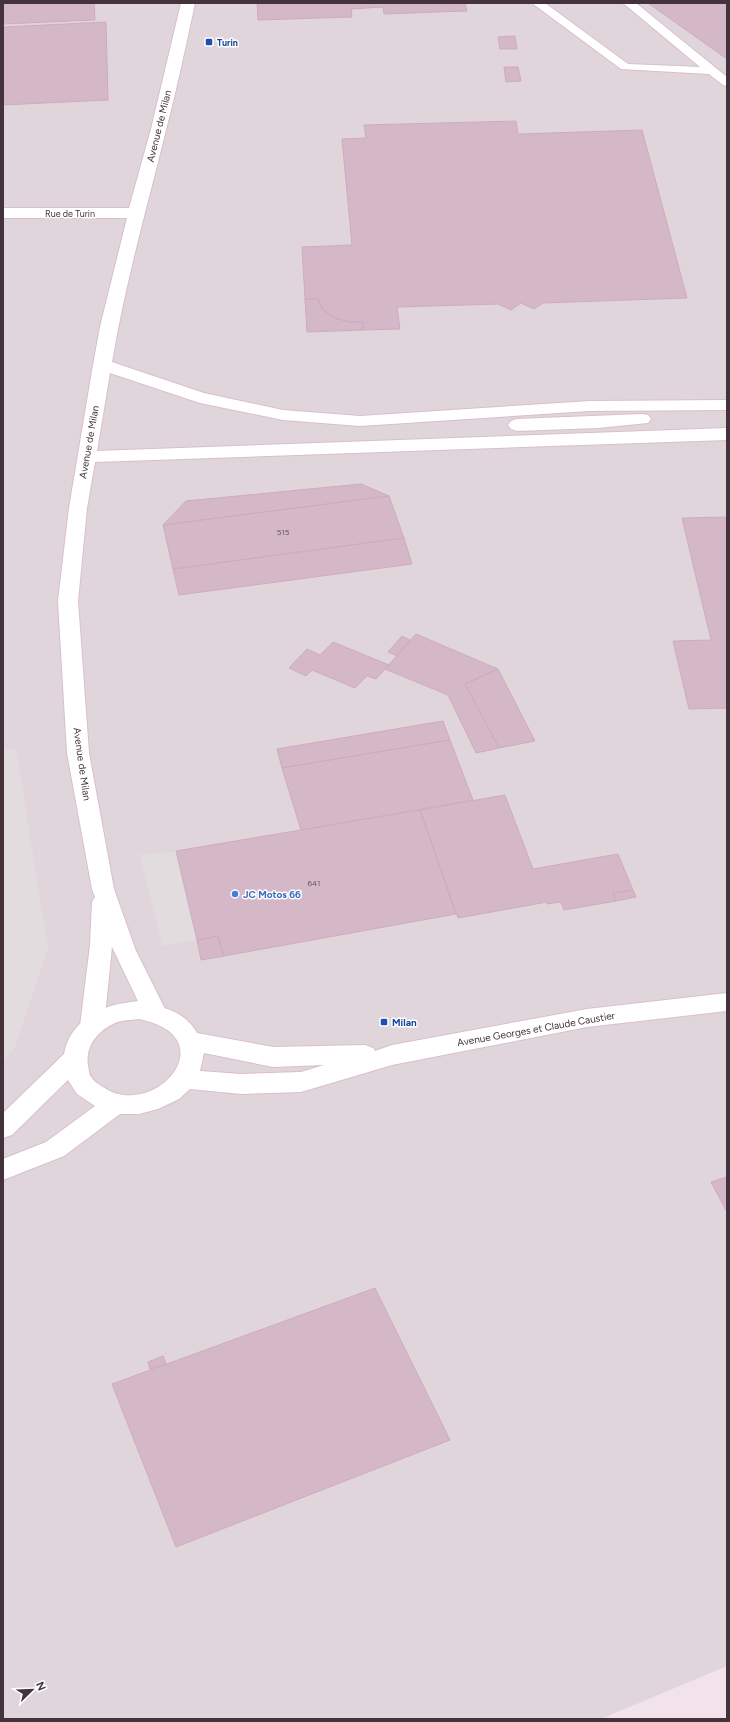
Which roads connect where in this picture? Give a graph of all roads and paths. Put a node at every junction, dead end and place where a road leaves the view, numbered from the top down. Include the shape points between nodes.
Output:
1 (188, 3) edge
2 (538, 3) edge
3 (629, 3) edge
4 (711, 71) junction
5 (727, 82) edge
6 (3, 213) edge
7 (136, 213) junction
8 (102, 365) junction
9 (200, 398) junction
10 (727, 405) edge
11 (727, 412) edge
12 (727, 434) edge
13 (87, 457) junction
14 (103, 889) junction
15 (727, 1002) edge
16 (155, 1012) junction
17 (92, 1026) junction
18 (189, 1041) junction
19 (392, 1054) junction
20 (74, 1058) junction
21 (184, 1079) junction
22 (116, 1104) junction
23 (3, 1128) edge
24 (3, 1170) edge

1 - 7 street, Avenue de Milan via 160,129
2 - 4 lane via 625,67
3 - 4 lane
4 - 5 lane
6 - 7 street, Rue de Turin
7 - 8 street, Avenue de Milan
8 - 9 street
8 - 13 street, Avenue de Milan
9 - 10 street via 283,415 360,421 590,406
9 - 11 street via 252,422 338,432 598,422
12 - 13 street
13 - 14 street, Avenue de Milan via 78,508 68,601 78,753
14 - 16 street, Avenue de Milan via 125,951
14 - 17 street, Avenue de Milan via 101,945
15 - 19 street, Avenue Georges et Claude Caustier via 587,1018
16 - 17 street via 122,1012 106,1017
16 - 18 street via 170,1019 182,1029
17 - 20 street via 77,1046
18 - 19 street, Avenue Georges et Claude Caustier via 272,1057
18 - 21 street via 192,1054 190,1067
19 - 21 street, Avenue Georges et Claude Caustier via 301,1082 241,1084
20 - 22 street via 77,1074 85,1087 99,1098
20 - 23 street
21 - 22 street via 171,1092 155,1100 135,1105
22 - 24 street via 55,1149

